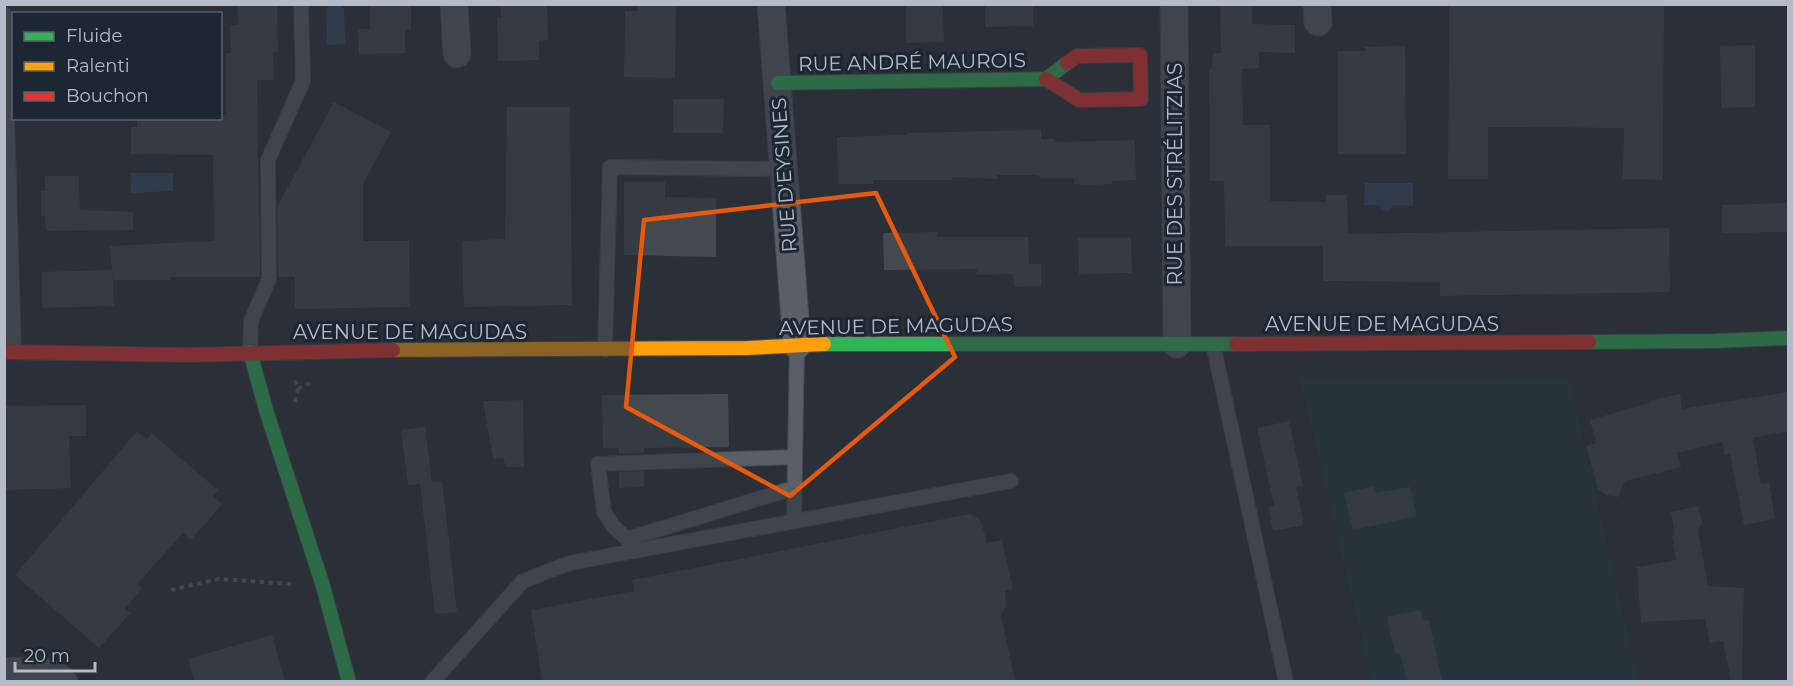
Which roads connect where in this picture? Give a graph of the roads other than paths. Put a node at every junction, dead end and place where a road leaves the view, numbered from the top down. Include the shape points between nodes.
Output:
1 (301, 4) edge
2 (454, 4) edge
3 (771, 4) edge
4 (1174, 4) edge
5 (4, 14) edge
6 (5, 37) edge
7 (456, 54) dead end
8 (1046, 79) junction
9 (778, 83) junction
10 (784, 168) junction
11 (1788, 338) edge
12 (1176, 344) junction
13 (1213, 344) junction
14 (797, 345) junction
15 (605, 350) junction
16 (9, 352) edge
17 (250, 352) junction
18 (794, 456) junction
19 (1011, 481) dead end
20 (794, 488) junction
21 (794, 520) junction
22 (4, 672) edge
23 (64, 681) edge
24 (348, 681) edge
25 (432, 681) edge
26 (1286, 681) edge

1 - 17 lane via 303,81 268,160 269,279 251,321
2 - 7 street
3 - 9 street, RUE D'EYSINES
4 - 12 street, RUE DES STRÉLITZIAS
5 - 6 lane
6 - 16 lane
8 - 8 main road, RUE ANDRÉ MAUROIS via 1077,56 1140,55 1141,99 1079,100
8 - 9 main road, RUE ANDRÉ MAUROIS
9 - 10 street, RUE D'EYSINES
10 - 14 street, RUE D'EYSINES
10 - 15 lane via 610,167
11 - 13 main road, AVENUE DE MAGUDAS
12 - 13 main road, AVENUE DE MAGUDAS
12 - 14 main road, AVENUE DE MAGUDAS
13 - 26 lane
14 - 15 main road, AVENUE DE MAGUDAS
14 - 18 lane
15 - 17 main road, AVENUE DE MAGUDAS
16 - 17 main road, AVENUE DE MAGUDAS via 188,356
17 - 24 main road via 323,586
18 - 20 lane
18 - 20 lane via 598,464 604,512 627,539
19 - 21 lane
20 - 21 lane
21 - 25 lane via 570,563 523,581
22 - 23 street via 34,671 59,676

